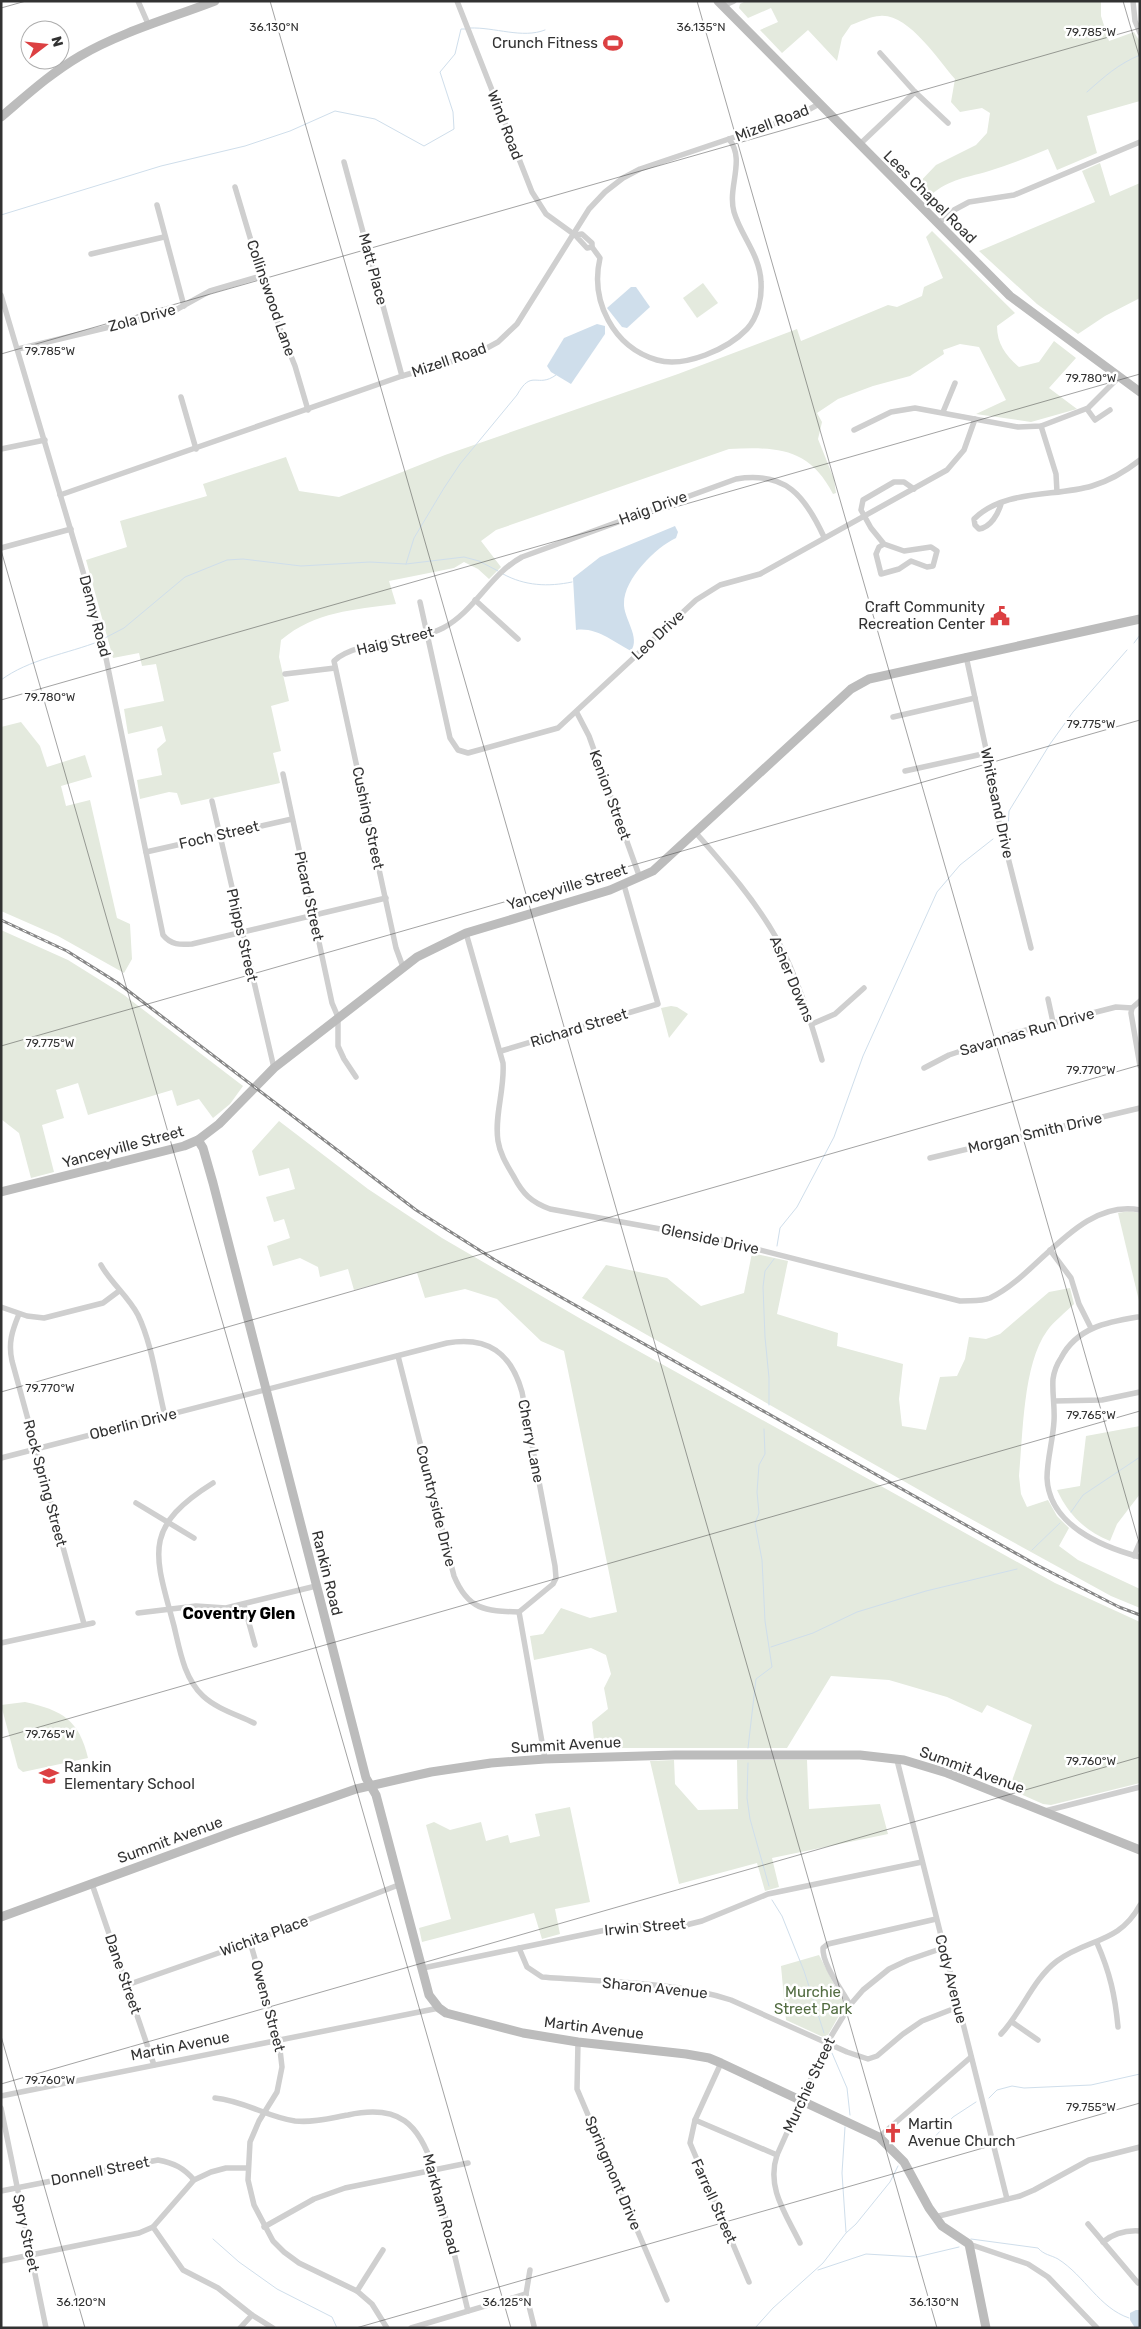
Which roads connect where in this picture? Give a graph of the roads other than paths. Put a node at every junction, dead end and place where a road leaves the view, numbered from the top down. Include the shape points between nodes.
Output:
1 (138, 1) edge
2 (216, 1) edge
3 (457, 1) edge
4 (734, 1) edge
5 (1133, 1) edge
6 (720, 4) edge
7 (149, 26) junction
8 (1140, 33) edge
9 (880, 53) dead end
10 (915, 92) junction
11 (819, 104) junction
12 (1, 117) edge
13 (948, 123) dead end
14 (730, 139) junction
15 (1140, 142) edge
16 (859, 144) junction
17 (344, 162) dead end
18 (235, 187) dead end
19 (157, 205) dead end
20 (937, 224) junction
21 (575, 235) junction
22 (164, 237) junction
23 (91, 254) dead end
24 (261, 276) junction
25 (1, 295) edge
26 (184, 306) junction
27 (18, 349) junction
28 (402, 376) junction
29 (1119, 377) junction
30 (954, 383) dead end
31 (1140, 392) edge
32 (181, 398) dead end
33 (1087, 409) junction
34 (308, 410) junction
35 (1110, 410) dead end
36 (943, 412) junction
37 (975, 419) junction
38 (1041, 426) junction
39 (854, 430) dead end
40 (45, 440) junction
41 (196, 449) junction
42 (1, 450) edge
43 (1139, 460) edge
44 (914, 489) junction
45 (1058, 492) junction
46 (60, 495) junction
47 (1001, 504) junction
48 (864, 516) junction
49 (71, 529) junction
50 (824, 537) junction
51 (884, 544) junction
52 (1, 548) edge
53 (904, 551) junction
54 (906, 563) junction
55 (475, 600) junction
56 (420, 602) dead end
57 (1140, 619) edge
58 (427, 635) junction
59 (518, 640) dead end
60 (966, 656) junction
61 (335, 668) junction
62 (286, 674) dead end
63 (975, 698) junction
64 (577, 713) junction
65 (893, 717) dead end
66 (987, 753) junction
67 (905, 771) dead end
68 (283, 774) dead end
69 (212, 801) dead end
70 (292, 819) junction
71 (696, 833) junction
72 (220, 835) junction
73 (146, 852) junction
74 (640, 878) junction
75 (624, 884) junction
76 (386, 898) junction
77 (312, 915) junction
78 (241, 932) junction
79 (466, 932) junction
80 (1031, 948) dead end
81 (403, 967) junction
82 (864, 988) dead end
83 (1048, 999) dead end
84 (1140, 1001) edge
85 (1132, 1008) junction
86 (338, 1017) junction
87 (1053, 1022) junction
88 (812, 1024) junction
89 (501, 1051) junction
90 (822, 1060) dead end
91 (1140, 1066) edge
92 (274, 1068) junction
93 (924, 1068) dead end
94 (356, 1077) dead end
95 (1140, 1108) edge
96 (198, 1140) junction
97 (930, 1158) dead end
98 (1, 1192) edge
99 (1140, 1210) edge
100 (1050, 1250) junction
101 (101, 1264) dead end
102 (119, 1291) junction
103 (1, 1307) edge
104 (18, 1314) junction
105 (1138, 1317) dead end
106 (1091, 1328) junction
107 (398, 1356) junction
108 (266, 1390) junction
109 (1140, 1392) edge
110 (1054, 1402) junction
111 (165, 1416) junction
112 (36, 1449) junction
113 (1, 1458) edge
114 (213, 1483) dead end
115 (136, 1503) dead end
116 (168, 1521) junction
117 (194, 1538) dead end
118 (1140, 1542) edge
119 (1137, 1556) edge
120 (316, 1586) junction
121 (244, 1605) junction
122 (169, 1608) junction
123 (519, 1612) junction
124 (138, 1613) dead end
125 (93, 1623) dead end
126 (84, 1624) junction
127 (1, 1643) edge
128 (255, 1645) dead end
129 (254, 1723) dead end
130 (545, 1759) junction
131 (897, 1760) junction
132 (370, 1786) junction
133 (1140, 1787) edge
134 (1045, 1811) junction
135 (1140, 1850) edge
136 (922, 1862) junction
137 (92, 1884) junction
138 (401, 1884) junction
139 (1140, 1904) edge
140 (1, 1918) edge
141 (936, 1919) junction
142 (250, 1942) junction
143 (1097, 1943) junction
144 (519, 1948) junction
145 (943, 1948) junction
146 (423, 1968) junction
147 (127, 1985) junction
148 (850, 2005) junction
149 (958, 2007) junction
150 (439, 2008) junction
151 (1012, 2022) junction
152 (1118, 2027) dead end
153 (1001, 2034) dead end
154 (1038, 2040) dead end
155 (279, 2041) junction
156 (578, 2042) junction
157 (827, 2043) junction
158 (970, 2057) junction
159 (721, 2063) junction
160 (154, 2065) junction
161 (1, 2096) edge
162 (215, 2098) dead end
163 (802, 2100) junction
164 (1, 2108) edge
165 (265, 2111) junction
166 (695, 2120) junction
167 (879, 2137) junction
168 (1140, 2147) edge
169 (777, 2155) junction
170 (468, 2163) dead end
171 (247, 2168) junction
172 (434, 2170) junction
173 (194, 2180) junction
174 (17, 2188) junction
175 (1, 2191) edge
176 (1007, 2198) junction
177 (935, 2218) junction
178 (1088, 2224) dead end
179 (153, 2227) junction
180 (264, 2227) junction
181 (1140, 2231) edge
182 (1103, 2242) junction
183 (800, 2243) dead end
184 (969, 2244) junction
185 (383, 2250) dead end
186 (31, 2255) junction
187 (1, 2261) edge
188 (530, 2270) dead end
189 (749, 2282) dead end
190 (1138, 2284) dead end
191 (357, 2291) junction
192 (526, 2294) junction
193 (667, 2300) dead end
194 (468, 2311) junction
195 (252, 2315) junction
196 (534, 2326) dead end
197 (46, 2328) edge
198 (240, 2328) edge
199 (273, 2328) edge
200 (387, 2328) edge
201 (411, 2328) edge
202 (986, 2328) edge
203 (1097, 2328) edge

1 - 7 street
2 - 7 main road
3 - 21 street, Wind Road via 532,192 546,214
4 - 6 street
5 - 8 street
6 - 11 main road, Lees Chapel Road
7 - 12 main road via 82,55 41,82
9 - 10 street
10 - 13 street
10 - 16 street
11 - 14 street, Mizell Road via 797,116
11 - 16 main road, Lees Chapel Road
14 - 21 street, Mizell Road via 622,178 589,209
14 - 21 street, Wind Road via 738,154 732,190 734,211 754,253 761,280 759,306 747,329 714,352 691,360 659,360 639,353 616,334 607,321 599,290 597,270 600,258 592,247 587,248
15 - 20 street via 1014,195 970,202
16 - 20 main road, Lees Chapel Road
17 - 28 street, Matt Place
18 - 24 street, Collinswood Lane
19 - 22 street
20 - 29 main road, Lees Chapel Road via 1022,307
21 - 28 street, Mizell Road via 516,324 503,337 474,355
22 - 23 street
22 - 26 street
24 - 26 street, Zola Drive via 210,291
24 - 34 street, Collinswood Lane
25 - 27 street, Denny Road
26 - 27 street, Zola Drive via 172,312
27 - 40 street, Denny Road
28 - 34 street, Mizell Road
29 - 31 main road, Lees Chapel Road
29 - 33 street
30 - 36 street
32 - 41 street
33 - 35 street via 1095,420
33 - 38 street
34 - 41 street, Mizell Road
36 - 37 street
36 - 39 street via 900,409
37 - 38 street via 1018,427
37 - 44 street, Leo Drive via 968,442 957,460
38 - 45 street via 1056,474
40 - 42 street
40 - 46 street, Denny Road
41 - 46 street, Mizell Road
43 - 45 street via 1099,484
44 - 48 street, Leo Drive
44 - 48 street via 904,482 894,482 863,500 861,510
45 - 47 street via 1026,496
46 - 49 street, Denny Road
47 - 47 street via 983,510 974,519 975,525 986,527 998,514
48 - 50 street, Leo Drive
48 - 51 street
49 - 52 street
49 - 73 street, Denny Road via 106,653
50 - 55 street, Haig Drive via 813,512 786,485 768,478 736,479 522,557 508,564
50 - 64 street, Leo Drive via 760,574 720,585 696,600
51 - 53 street
51 - 54 street via 876,554 882,574 899,569
53 - 54 street
53 - 54 street via 930,546 937,551 933,566
55 - 58 street, Haig Street via 455,622
55 - 59 street
56 - 58 street, Leo Drive
57 - 60 main road, Yanceyville Street
58 - 61 street, Haig Street via 352,651 334,661
58 - 64 street, Leo Drive via 450,738 458,750 468,753 558,728
60 - 63 street, Whitesand Drive
60 - 71 main road, Yanceyville Street via 875,677 851,689
61 - 62 street
61 - 76 street, Cushing Street
63 - 65 street
63 - 66 street, Whitesand Drive
64 - 74 street, Kenion Street via 589,736
66 - 67 street
66 - 80 street, Whitesand Drive via 999,822
68 - 70 street, Picard Street
69 - 72 street, Phipps Street
70 - 72 street, Foch Street
70 - 77 street, Picard Street
71 - 74 main road, Yanceyville Street via 653,871
71 - 88 street, Asher Downs via 729,870 776,937
72 - 73 street, Foch Street
72 - 78 street, Phipps Street
73 - 78 street, Denny Road via 161,929 168,942 192,944
74 - 75 main road, Yanceyville Street
75 - 79 main road, Yanceyville Street
75 - 89 street, Richard Street via 658,1004
76 - 77 street
76 - 81 street, Cushing Street
77 - 78 street
77 - 86 street, Picard Street
78 - 92 street, Phipps Street
79 - 81 main road, Yanceyville Street
79 - 89 street, Glenside Drive
81 - 86 main road, Yanceyville Street
82 - 88 street via 835,1014
83 - 87 street
84 - 85 street
85 - 87 street, Savannas Run Drive via 1116,1007
85 - 91 street
86 - 92 main road, Yanceyville Street
86 - 94 street, Picard Street via 338,1046
87 - 93 street, Savannas Run Drive via 949,1055
88 - 90 street, Asher Downs
89 - 100 street, Glenside Drive via 504,1075 498,1128 500,1149 527,1198 543,1207 723,1241 960,1300 990,1297
92 - 96 main road, Yanceyville Street via 219,1124
95 - 97 street, Morgan Smith Drive
96 - 98 main road, Yanceyville Street via 174,1149
96 - 108 main road, Rankin Road via 213,1183
99 - 100 street, Glenside Drive via 1114,1209 1098,1215
100 - 106 street via 1071,1278
101 - 102 street
102 - 104 street via 103,1302 57,1315 37,1318
102 - 111 street via 142,1326
103 - 104 street
104 - 112 street, Rock Spring Street via 9,1347
105 - 106 street
106 - 110 street via 1068,1346 1056,1367
107 - 108 street, Cherry Lane
107 - 123 street, Countryside Drive via 460,1590 480,1608 493,1612
107 - 123 street, Cherry Lane via 447,1343 473,1341 500,1353 517,1374 556,1578 548,1590
108 - 111 street, Oberlin Drive
108 - 120 main road, Rankin Road
109 - 110 street via 1093,1401
110 - 119 street via 1047,1481 1054,1502 1084,1535 1102,1546
111 - 112 street, Oberlin Drive
112 - 113 street, Oberlin Drive
112 - 126 street, Rock Spring Street
114 - 116 street via 183,1504
115 - 116 street
116 - 117 street
116 - 122 street via 159,1543 158,1560
118 - 119 street
120 - 121 street
120 - 132 main road, Rankin Road
121 - 122 street
121 - 128 street
122 - 124 street
122 - 129 street via 186,1669 194,1685 211,1701
123 - 130 street
125 - 126 street
126 - 127 street
130 - 131 main road, Summit Avenue via 860,1755
130 - 132 main road, Summit Avenue via 431,1772
131 - 134 main road, Summit Avenue via 939,1771
131 - 136 street, Cody Avenue
132 - 137 main road, Summit Avenue
132 - 138 main road, Rankin Road via 376,1795
133 - 134 street
134 - 135 main road, Summit Avenue
136 - 141 street, Cody Avenue
136 - 144 street, Irwin Street via 768,1894 682,1926 625,1926
137 - 140 main road, Summit Avenue
137 - 147 street, Dane Street
138 - 142 street, Wichita Place
138 - 146 main road, Rankin Road
139 - 143 street via 1120,1930
141 - 145 street, Cody Avenue
141 - 148 street via 828,1944 823,1948 826,1963
142 - 147 street, Wichita Place
142 - 155 street, Owens Street
143 - 151 street via 1056,1962 1039,1980
143 - 152 street via 1114,1990
144 - 146 street, Irwin Street
144 - 157 street, Sharon Avenue via 527,1967 542,1977 712,1994
145 - 148 street, Murchie Street via 889,1970
145 - 149 street, Cody Avenue
146 - 150 main road, Rankin Road via 429,1995
147 - 160 street, Dane Street
148 - 157 street, Murchie Street
149 - 157 street, Sharon Avenue via 922,2021 877,2056 868,2059
149 - 158 street, Cody Avenue
150 - 155 street, Martin Avenue
150 - 156 main road, Martin Avenue via 459,2018
151 - 153 street
151 - 154 street
155 - 160 street, Martin Avenue
155 - 165 street, Owens Street via 281,2080
156 - 159 main road, Martin Avenue via 686,2054
156 - 193 street, Springmont Drive via 578,2089
157 - 163 street, Murchie Street
158 - 167 street
158 - 176 street, Cody Avenue
159 - 163 main road, Martin Avenue
159 - 166 street, Farrell Street
160 - 161 street, Martin Avenue
162 - 165 street, Markham Road
163 - 167 main road, Martin Avenue
163 - 169 street, Murchie Street
164 - 174 street, Spry Street
165 - 171 street, Owens Street via 250,2142
165 - 172 street, Markham Road via 283,2118 314,2122 367,2112 395,2114 415,2128
166 - 169 street
166 - 189 street, Farrell Street via 690,2144 692,2152
167 - 177 main road, Martin Avenue via 904,2162
168 - 176 street via 1089,2160 1034,2190
169 - 183 street, Murchie Street via 773,2185
170 - 172 street
171 - 173 street via 226,2168
171 - 180 street, Owens Street via 254,2206
172 - 180 street via 329,2193
172 - 194 street, Markham Road
173 - 174 street, Donnell Street via 172,2162 158,2160
173 - 179 street
174 - 175 street, Donnell Street
174 - 186 street, Spry Street
176 - 177 street
177 - 184 main road, Martin Avenue via 949,2232
178 - 182 street
179 - 186 street via 139,2233
179 - 195 street via 183,2270 218,2288
180 - 191 street, Owens Street via 273,2241 299,2263
181 - 182 street via 1122,2232
182 - 190 street
184 - 202 main road
184 - 203 street, Martin Avenue via 1028,2264 1048,2277
185 - 191 street
186 - 187 street
186 - 197 street, Spry Street
188 - 192 street
191 - 200 street, Owens Street via 372,2304
192 - 194 street
192 - 196 street
194 - 201 street
195 - 198 street
195 - 199 street

